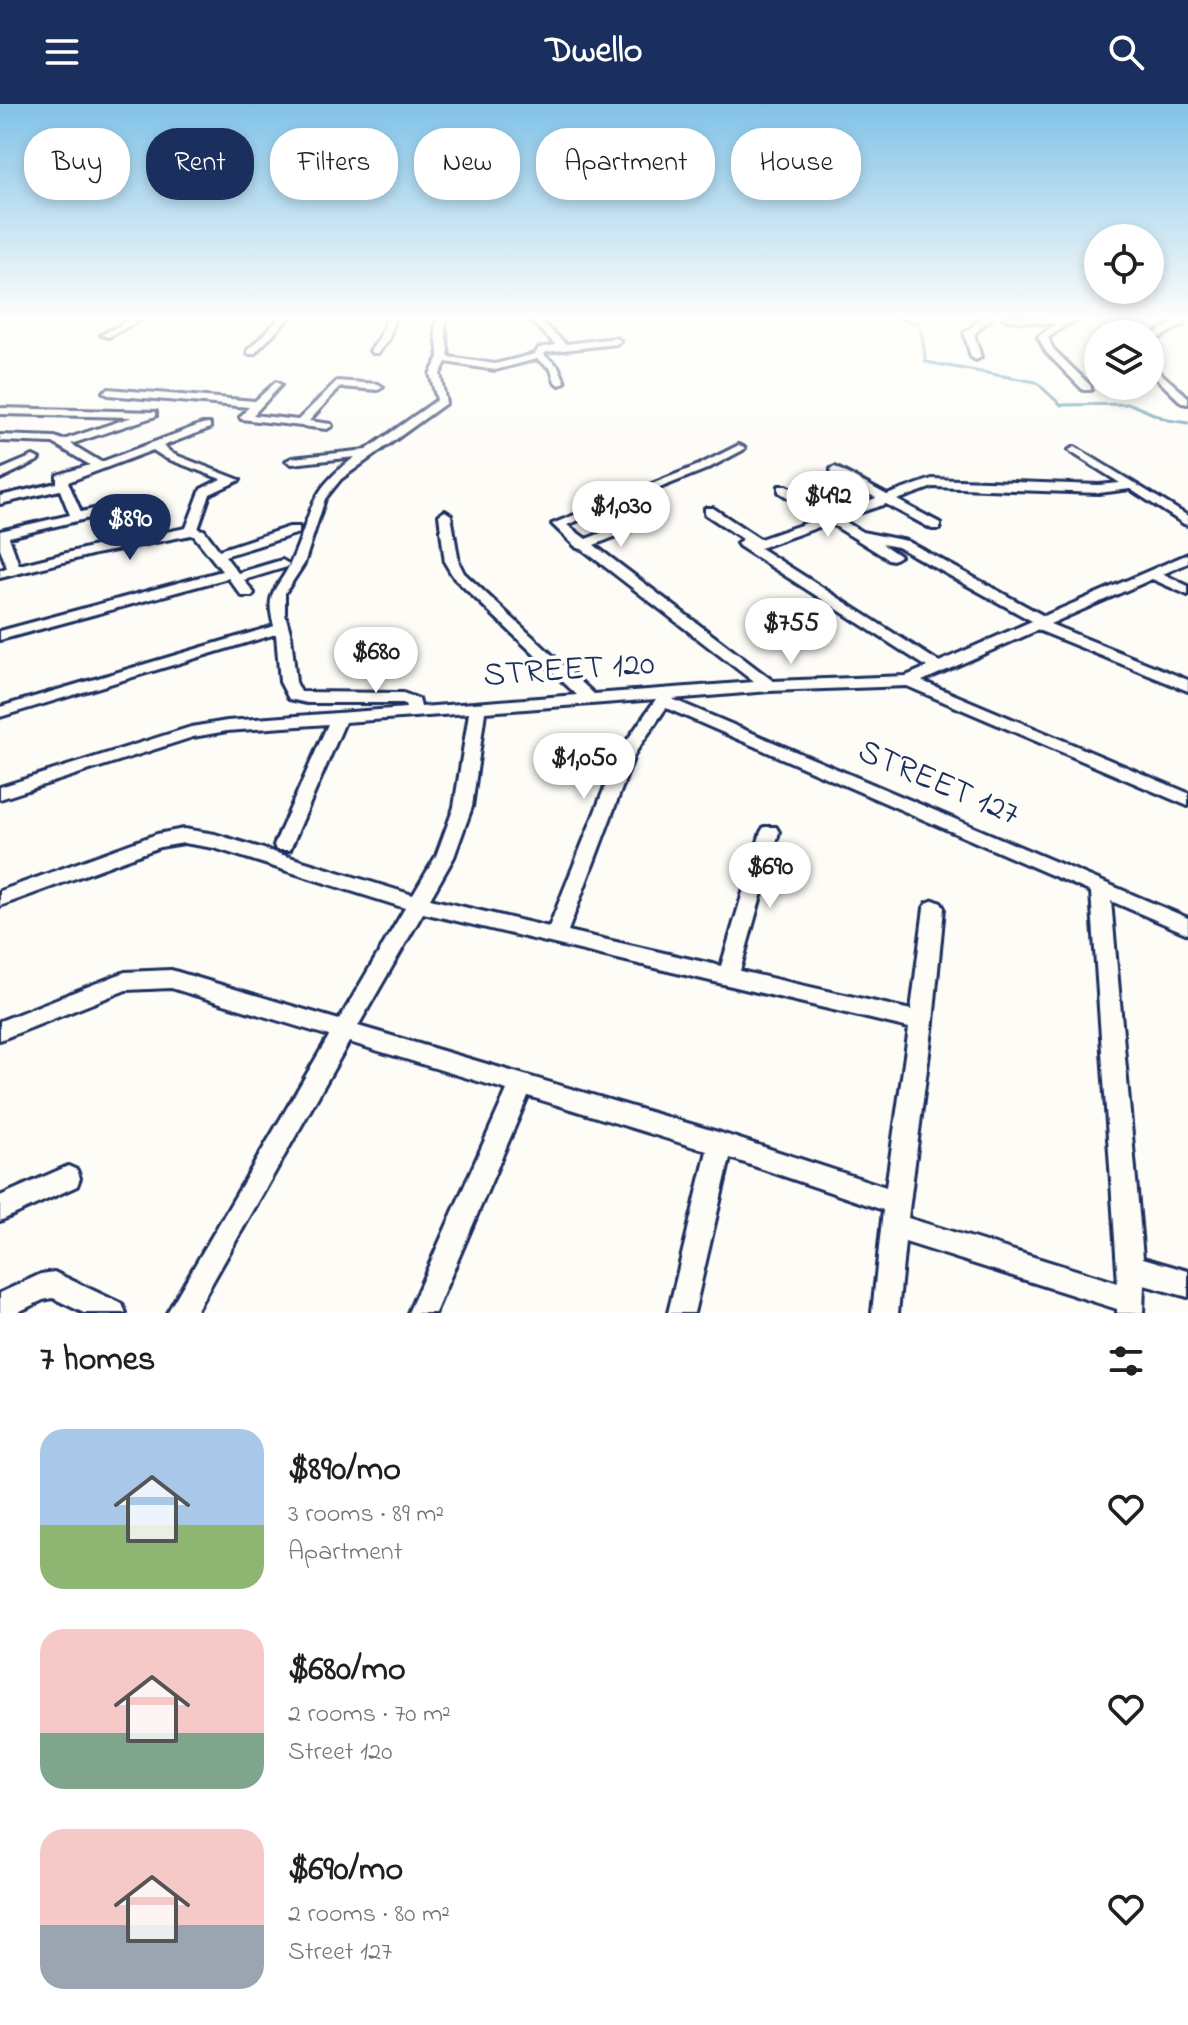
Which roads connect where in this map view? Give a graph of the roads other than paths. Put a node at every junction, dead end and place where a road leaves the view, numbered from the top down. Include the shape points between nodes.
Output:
1 (366, 373) dead end
2 (435, 373) edge
3 (557, 373) edge
4 (1164, 380) edge
5 (560, 382) dead end
6 (276, 385) dead end
7 (354, 385) junction
8 (378, 387) dead end
9 (108, 392) dead end
10 (178, 397) junction
11 (1186, 401) dead end
12 (255, 404) junction
13 (0, 411) edge
14 (152, 414) junction
15 (301, 423) junction
16 (206, 426) dead end
17 (327, 426) dead end
18 (0, 438) edge
19 (64, 443) junction
20 (154, 445) junction
21 (739, 448) dead end
22 (1075, 450) dead end
23 (367, 453) junction
24 (33, 459) dead end
25 (292, 461) dead end
26 (100, 466) junction
27 (835, 471) dead end
28 (0, 475) edge
29 (62, 480) junction
30 (1129, 486) junction
31 (783, 489) dead end
32 (883, 499) junction
33 (0, 500) edge
34 (111, 509) dead end
35 (709, 511) dead end
36 (445, 515) dead end
37 (77, 517) junction
38 (828, 518) junction
39 (648, 519) dead end
40 (1188, 521) edge
41 (936, 526) dead end
42 (294, 530) dead end
43 (191, 531) junction
44 (727, 531) dead end
45 (855, 534) junction
46 (1, 535) edge
47 (582, 545) junction
48 (760, 549) junction
49 (216, 555) junction
50 (893, 556) dead end
51 (1188, 558) edge
52 (282, 564) dead end
53 (7, 572) edge
54 (1151, 573) junction
55 (233, 576) junction
56 (1188, 591) edge
57 (247, 593) dead end
58 (1040, 622) junction
59 (282, 628) junction
60 (0, 636) edge
61 (938, 668) junction
62 (909, 681) junction
63 (769, 686) junction
64 (1188, 686) edge
65 (665, 698) junction
66 (591, 700) junction
67 (478, 707) junction
68 (0, 712) edge
69 (414, 712) junction
70 (339, 717) junction
71 (0, 793) edge
72 (1188, 800) edge
73 (770, 832) dead end
74 (283, 845) dead end
75 (1100, 888) junction
76 (0, 899) edge
77 (416, 903) junction
78 (934, 908) dead end
79 (1188, 926) edge
80 (556, 935) junction
81 (728, 977) junction
82 (922, 1022) junction
83 (0, 1031) edge
84 (343, 1031) junction
85 (521, 1085) junction
86 (721, 1144) junction
87 (68, 1178) dead end
88 (0, 1209) edge
89 (894, 1214) junction
90 (1131, 1268) junction
91 (1188, 1284) edge
92 (1130, 1306) edge
93 (0, 1307) edge
94 (113, 1313) edge
95 (180, 1313) edge
96 (421, 1313) edge
97 (681, 1313) edge
98 (885, 1313) edge

1 - 7 street
2 - 23 street via 440,404
3 - 5 street
4 - 11 street
6 - 12 street
7 - 8 street
7 - 15 street via 337,384
9 - 10 street
10 - 12 street
10 - 14 street
12 - 15 street via 245,417
13 - 14 street
14 - 19 street
15 - 17 street
16 - 20 street
18 - 19 street
19 - 26 street
20 - 26 street
20 - 43 street via 232,480 205,492
21 - 47 street via 703,467 562,520 561,529
22 - 30 street
23 - 25 street
23 - 59 street via 337,476 319,499 297,564 278,593
24 - 28 street
26 - 29 street
27 - 32 street
29 - 33 street
29 - 37 street
30 - 32 street via 932,483
30 - 40 street
31 - 38 street
32 - 38 street
32 - 41 street
34 - 37 street
35 - 48 street
36 - 66 street via 452,563 459,575
37 - 46 street
38 - 45 street
38 - 48 street
39 - 47 street
42 - 49 street
43 - 49 street via 199,533
43 - 53 street
44 - 48 street
45 - 50 street
45 - 58 street via 902,544
46 - 53 street
47 - 63 street
48 - 61 street
49 - 55 street
51 - 54 street
52 - 55 street
54 - 56 street
54 - 58 street
55 - 57 street
55 - 60 street
58 - 61 street
58 - 64 street
59 - 68 street
59 - 69 street via 288,682 295,696 403,698 413,703
61 - 62 street
62 - 63 street, STREET 120
62 - 72 street
63 - 65 street, STREET 120
65 - 66 street, STREET 120
65 - 75 street, STREET 127
65 - 80 street via 627,752
66 - 67 street, STREET 120
67 - 69 street, STREET 120
67 - 77 street via 463,807 445,857
69 - 70 street, STREET 120
70 - 71 street, STREET 120 via 191,732
70 - 74 street
73 - 81 street
75 - 79 street, STREET 127
75 - 90 street
76 - 77 street via 157,841 184,836
77 - 80 street
77 - 84 street
78 - 82 street
80 - 81 street
81 - 82 street
82 - 89 street
83 - 84 street via 125,981 171,979
84 - 85 street
84 - 95 street
85 - 86 street
85 - 96 street
86 - 89 street
86 - 97 street
87 - 88 street
89 - 92 street
89 - 98 street
90 - 91 street
90 - 92 street
93 - 94 street via 54,1285

